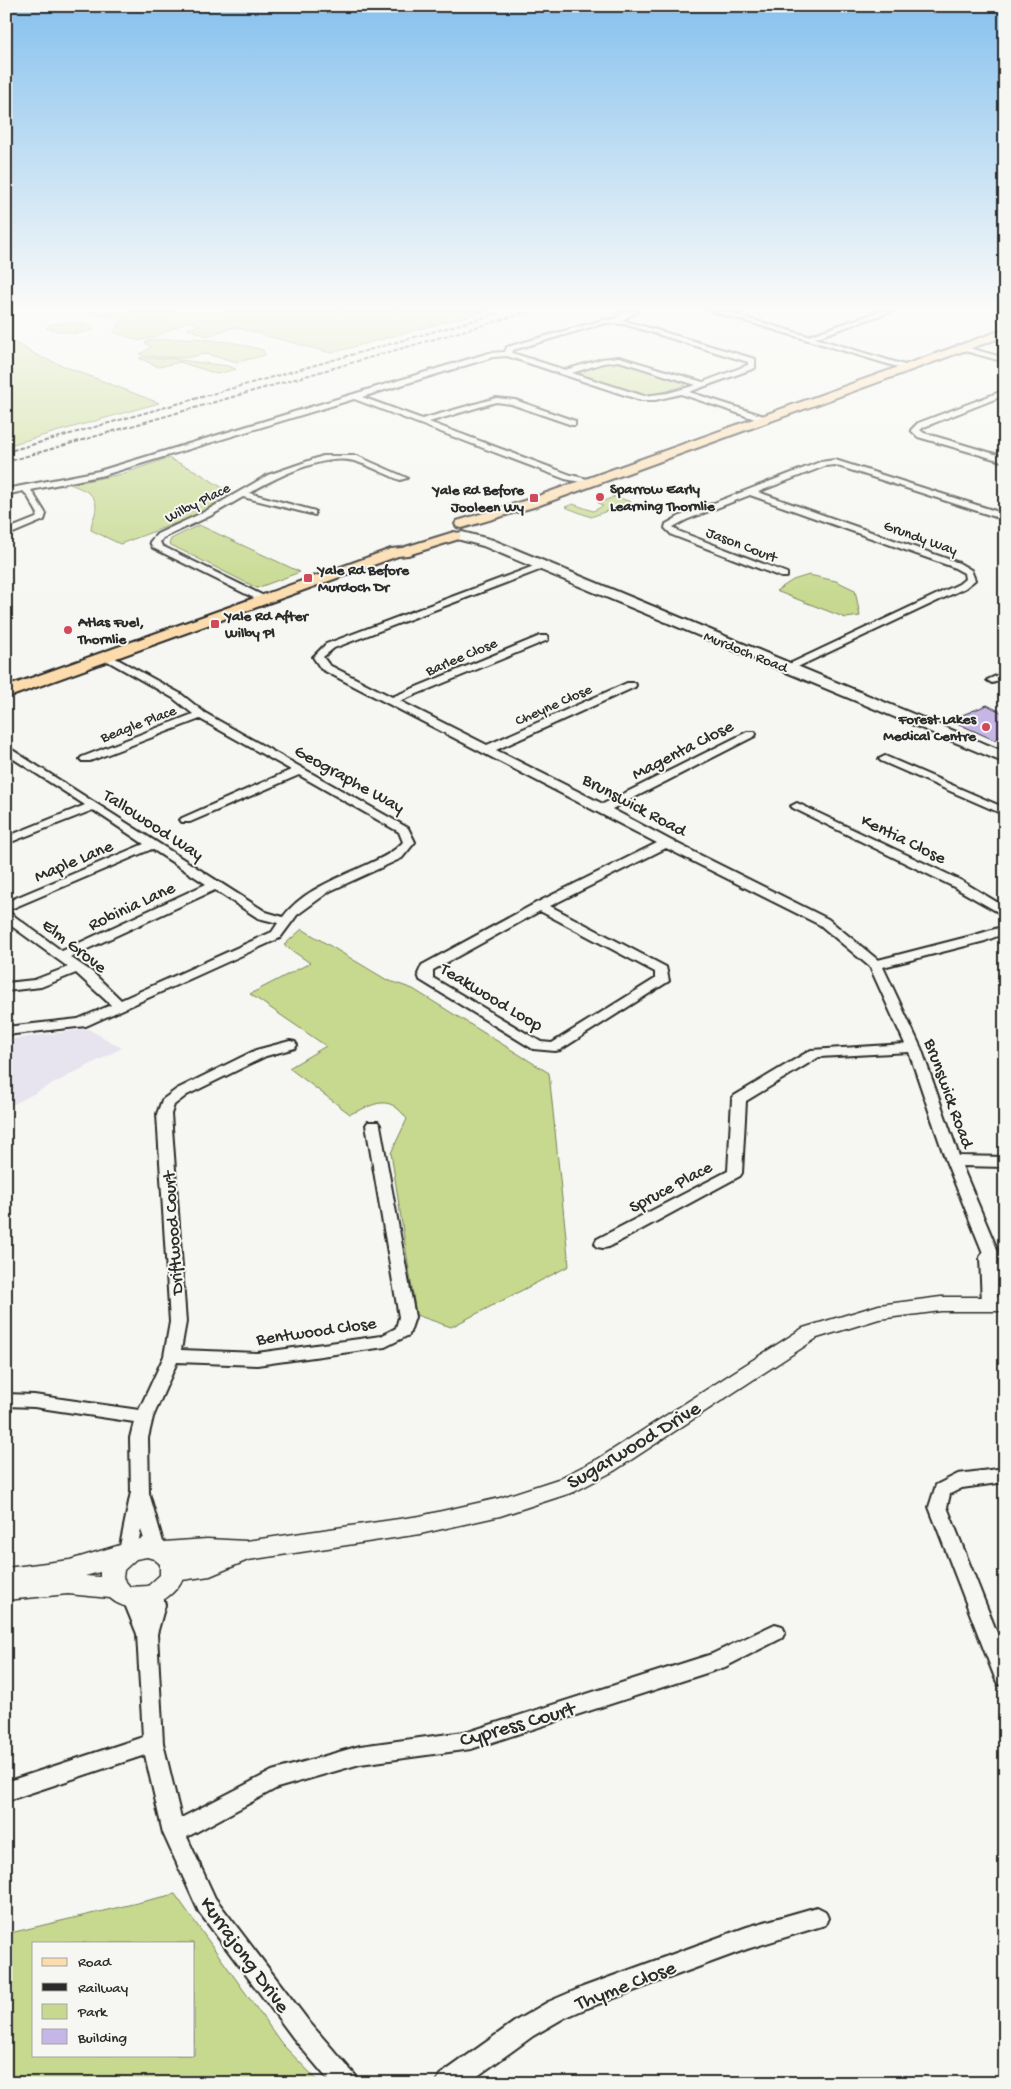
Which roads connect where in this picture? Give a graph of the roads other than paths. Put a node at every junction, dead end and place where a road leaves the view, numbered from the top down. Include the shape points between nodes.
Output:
1 (318, 408) edge
2 (386, 408) edge
3 (463, 408) edge
4 (531, 408) edge
5 (725, 408) edge
6 (792, 408) edge
7 (963, 408) edge
8 (760, 420) junction
9 (421, 422) junction
10 (572, 423) dead end
11 (1005, 460) edge
12 (403, 478) dead end
13 (585, 483) junction
14 (24, 488) junction
15 (6, 492) edge
16 (750, 492) junction
17 (242, 494) junction
18 (312, 514) dead end
19 (1005, 517) edge
20 (461, 531) junction
21 (6, 533) edge
22 (542, 566) junction
23 (784, 575) dead end
24 (262, 599) junction
25 (544, 638) dead end
26 (108, 657) junction
27 (789, 668) junction
28 (1005, 675) edge
29 (51, 677) junction
30 (992, 680) dead end
31 (631, 684) dead end
32 (6, 686) edge
33 (6, 693) edge
34 (390, 701) junction
35 (202, 715) junction
36 (751, 734) dead end
37 (6, 749) edge
38 (486, 750) junction
39 (1005, 758) edge
40 (86, 759) dead end
41 (885, 759) dead end
42 (299, 772) junction
43 (93, 806) junction
44 (797, 806) dead end
45 (603, 809) junction
46 (1005, 812) edge
47 (186, 820) dead end
48 (6, 841) edge
49 (666, 843) junction
50 (153, 844) junction
51 (215, 885) junction
52 (993, 905) junction
53 (540, 906) junction
54 (6, 907) edge
55 (1005, 912) edge
56 (6, 916) edge
57 (290, 917) junction
58 (1004, 928) edge
59 (61, 956) junction
60 (876, 965) junction
61 (77, 968) junction
62 (6, 987) edge
63 (119, 1005) junction
64 (6, 1032) edge
65 (290, 1045) dead end
66 (914, 1048) junction
67 (374, 1125) dead end
68 (953, 1161) junction
69 (1005, 1162) edge
70 (603, 1242) dead end
71 (1000, 1299) edge
72 (172, 1356) junction
73 (6, 1400) edge
74 (144, 1416) junction
75 (1005, 1475) edge
76 (140, 1492) junction
77 (123, 1554) junction
78 (164, 1557) junction
79 (6, 1578) edge
80 (6, 1590) edge
81 (122, 1593) junction
82 (154, 1594) junction
83 (775, 1632) dead end
84 (147, 1634) junction
85 (1005, 1678) edge
86 (153, 1743) junction
87 (6, 1792) edge
88 (174, 1833) junction
89 (817, 1918) dead end
90 (347, 2083) edge
91 (448, 2083) edge

1 - 14 street via 102,473
2 - 9 street
3 - 9 street
4 - 10 street
5 - 8 street
6 - 8 main road
7 - 11 street via 915,430 921,435
8 - 13 main road
9 - 13 street via 572,481
12 - 17 street, Wilby Place via 341,455 287,470
13 - 20 main road via 532,503 528,508
14 - 15 street
14 - 21 street via 42,514 40,520
16 - 19 street via 823,464 833,457
16 - 23 street, Jason Court via 669,528
16 - 27 street, Grundy Way via 956,565 968,572 970,580
17 - 18 street
17 - 24 street, Wilby Place via 160,536 155,542 158,548
20 - 22 main road, Murdoch Road
20 - 24 main road
22 - 27 main road, Murdoch Road
22 - 34 street, Brunswick Road via 330,646 318,657 325,668
24 - 26 main road
25 - 34 street, Barlee Close
26 - 29 main road
26 - 35 street, Geographe Way via 177,696
27 - 39 main road, Murdoch Road
28 - 30 street
29 - 32 main road
29 - 33 main road
31 - 38 street, Cheyne Close
34 - 38 street, Brunswick Road
35 - 40 street, Beagle Place
35 - 42 street, Geographe Way
36 - 45 street, Magenta Close
37 - 43 street, Tallowood Way
38 - 45 street, Brunswick Road
41 - 46 street
42 - 47 street
42 - 57 street, Geographe Way via 404,830 409,842 398,854 326,888
43 - 48 street
43 - 50 street, Tallowood Way
44 - 52 street, Kentia Close via 956,883
45 - 49 street, Brunswick Road
49 - 53 street, Teakwood Loop
49 - 60 street, Brunswick Road via 824,922
50 - 51 street, Tallowood Way
50 - 54 street, Maple Lane
51 - 57 street, Tallowood Way via 262,915
51 - 59 street, Robinia Lane
52 - 55 street, Kentia Close
52 - 58 street, Kentia Close
53 - 53 street, Teakwood Loop via 427,968 427,980 538,1046 555,1047 662,981 661,970
56 - 59 street, Elm Grove
57 - 63 street, Geographe Way via 276,935
58 - 60 street via 980,938
59 - 61 street, Elm Grove
60 - 66 street, Brunswick Road
61 - 62 street via 36,984
61 - 63 street, Elm Grove
63 - 64 street, Geographe Way via 81,1022
65 - 72 street, Driftwood Court via 261,1053 182,1092 167,1103 164,1114 178,1322
66 - 68 street, Brunswick Road
66 - 70 street, Spruce Place via 816,1053 739,1098 735,1173
67 - 72 street, Bentwood Close via 406,1317 403,1331 385,1341 257,1359
68 - 69 street
68 - 71 street, Brunswick Road via 988,1247
71 - 78 street, Sugarwood Drive via 879,1312 810,1333 606,1465 566,1486 500,1507 420,1525 246,1551 210,1566
72 - 74 street, Driftwood Court
73 - 74 street
74 - 76 street, Driftwood Court via 139,1438
75 - 85 street via 958,1481 942,1490 938,1507
76 - 77 street, Driftwood Court
76 - 78 street, Driftwood Court
77 - 78 street via 147,1547
77 - 79 street via 70,1570
77 - 81 street via 110,1573 110,1581
78 - 82 street via 170,1580
80 - 81 street via 68,1584
81 - 82 street via 138,1598
81 - 84 street, Kurrajong Drive
82 - 84 street, Kurrajong Drive via 155,1606
83 - 88 street, Cypress Court via 718,1661 471,1740 360,1755 272,1780
84 - 86 street, Kurrajong Drive
86 - 87 street
86 - 88 street, Kurrajong Drive
88 - 90 street, Kurrajong Drive via 207,1905 302,2031
89 - 91 street, Thyme Close via 747,1938 556,2010

